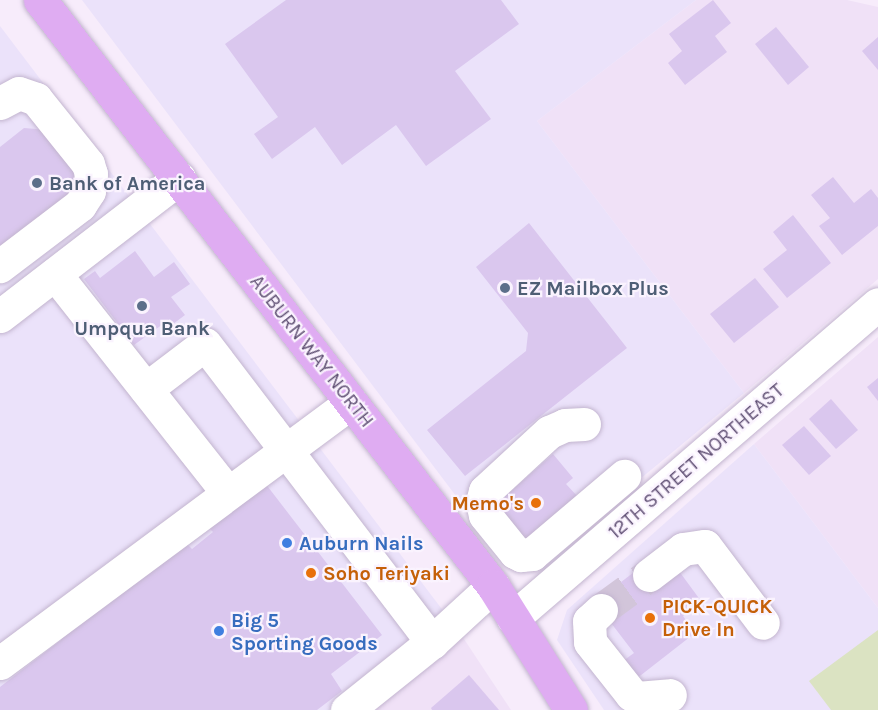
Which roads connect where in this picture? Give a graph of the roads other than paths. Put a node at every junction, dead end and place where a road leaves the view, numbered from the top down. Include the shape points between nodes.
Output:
1 (40, 0) edge
2 (0, 103) edge
3 (179, 178) junction
4 (0, 266) edge
5 (55, 274) junction
6 (878, 304) edge
7 (0, 316) edge
8 (146, 389) junction
9 (351, 402) junction
10 (584, 424) dead end
11 (285, 451) junction
12 (624, 476) dead end
13 (228, 493) junction
14 (649, 575) tunnel mouth
15 (493, 586) junction
16 (601, 610) tunnel mouth
17 (513, 618) junction
18 (763, 622) dead end
19 (432, 642) junction
20 (0, 663) edge
21 (670, 695) dead end
22 (347, 710) edge
23 (571, 710) edge

1 - 3 main road, AUBURN WAY NORTH
2 - 4 street via 19,93 36,99 88,164 91,174 89,191 80,206
3 - 5 street
3 - 9 main road, AUBURN WAY NORTH
5 - 7 street
5 - 8 street
6 - 17 street, 12TH STREET NORTHEAST
8 - 11 street via 205,344
8 - 13 street
9 - 11 street
9 - 15 main road, AUBURN WAY NORTH
10 - 12 street via 565,425 549,432 485,491 485,515 515,552 532,554
11 - 13 street
11 - 19 street
13 - 20 street
14 - 18 street via 683,549 705,546
15 - 17 main road, AUBURN WAY NORTH
15 - 19 street
16 - 21 street via 590,621 590,642 631,694 637,698
17 - 23 main road, AUBURN WAY NORTH
19 - 22 street

